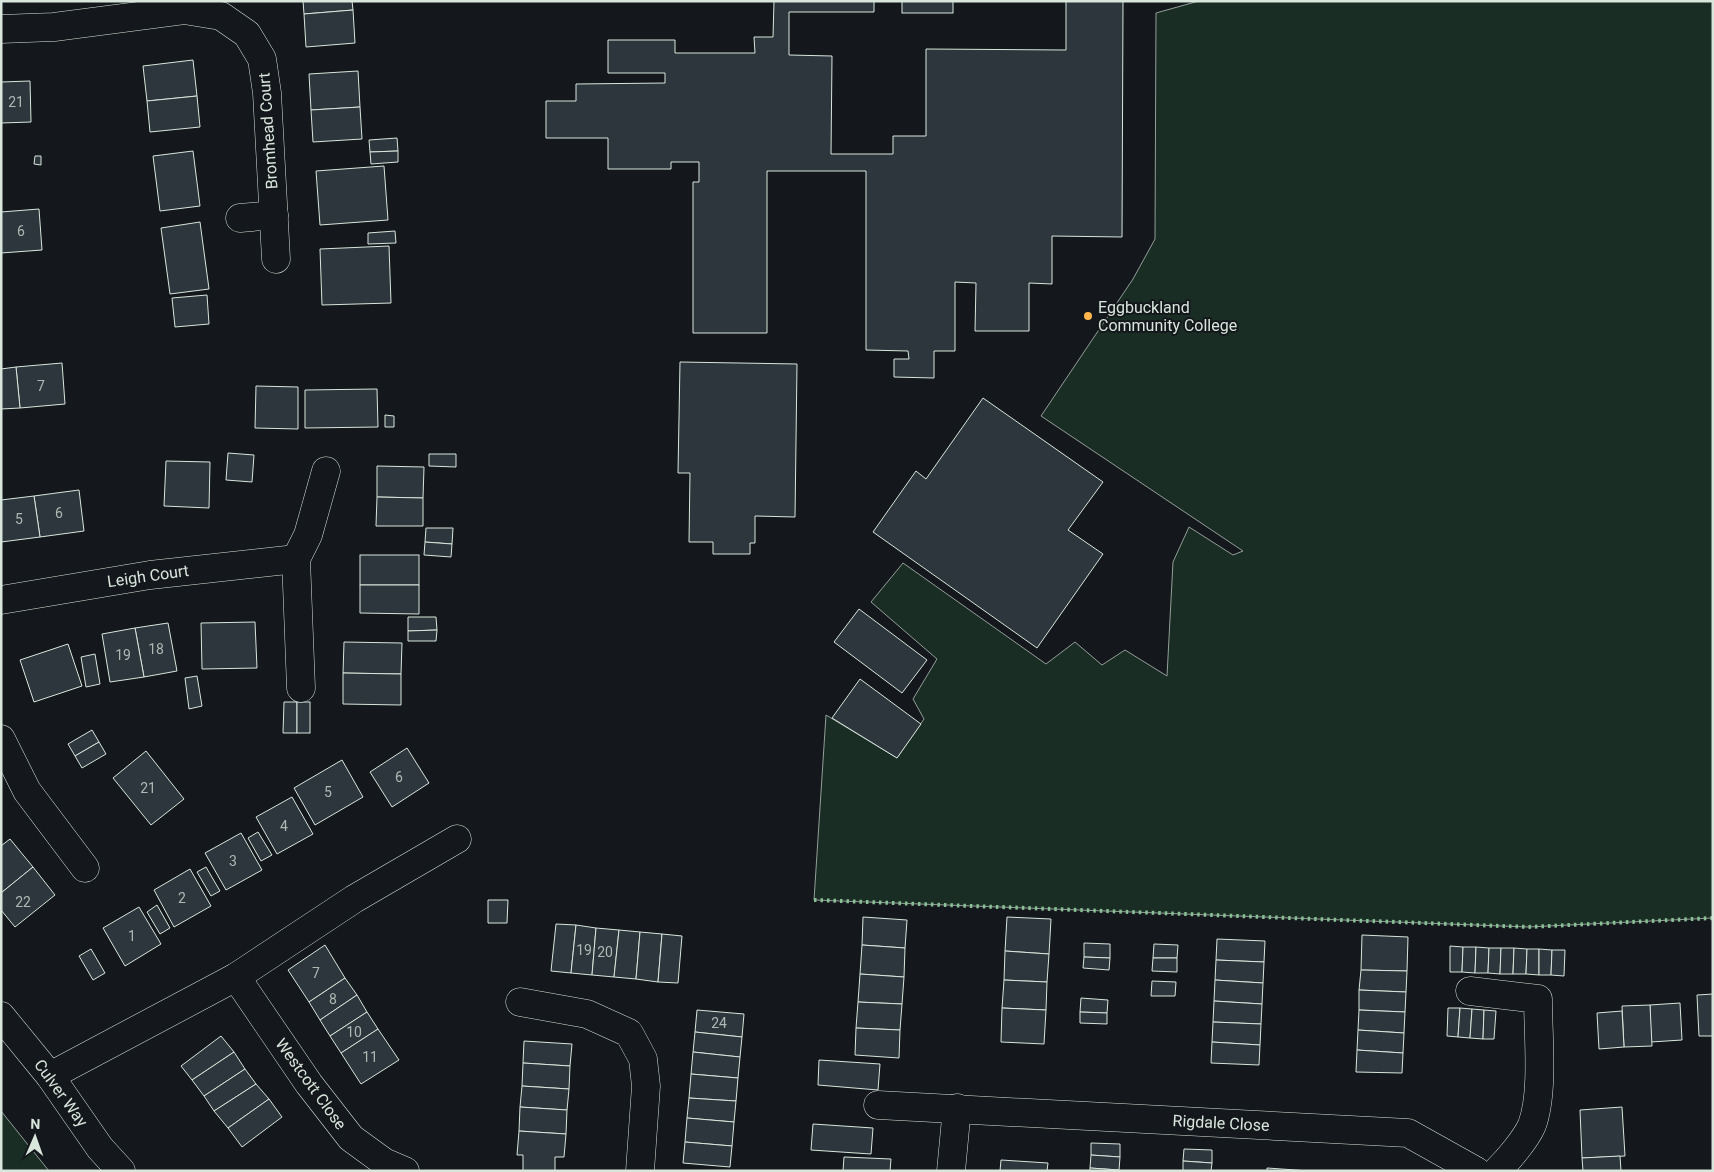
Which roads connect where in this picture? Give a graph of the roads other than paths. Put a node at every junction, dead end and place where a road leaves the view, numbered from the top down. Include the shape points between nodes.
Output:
1 (1, 29) edge
2 (274, 215) junction
3 (240, 218) dead end
4 (276, 259) dead end
5 (326, 471) dead end
6 (296, 559) junction
7 (1, 600) edge
8 (301, 688) dead end
9 (1, 739) edge
10 (457, 839) dead end
11 (85, 868) dead end
12 (236, 977) junction
13 (1470, 992) dead end
14 (520, 1002) dead end
15 (1, 1016) edge
16 (50, 1076) junction
17 (878, 1105) dead end
18 (957, 1108) junction
19 (121, 1171) edge
20 (405, 1171) edge
21 (640, 1171) edge
22 (951, 1171) edge
23 (1476, 1171) edge
24 (1497, 1171) edge

1 - 2 street, Bromhead Court via 54,27 184,10 222,16 247,34 262,58
2 - 3 street
2 - 4 street, Bromhead Court
5 - 6 street via 308,535
6 - 7 street, Leigh Court via 150,575
6 - 8 street
9 - 11 street via 27,791
10 - 12 street via 354,899
12 - 16 street
12 - 20 street, Westcott Close via 309,1084 351,1138 384,1162
13 - 24 street via 1538,999 1538,1094 1532,1126
14 - 21 street via 587,1014 629,1033 643,1059 646,1086
15 - 16 street, Culver Way
16 - 19 street, Culver Way via 100,1148
17 - 18 street, Rigdale Close
18 - 22 street
18 - 23 street, Rigdale Close via 1408,1133

